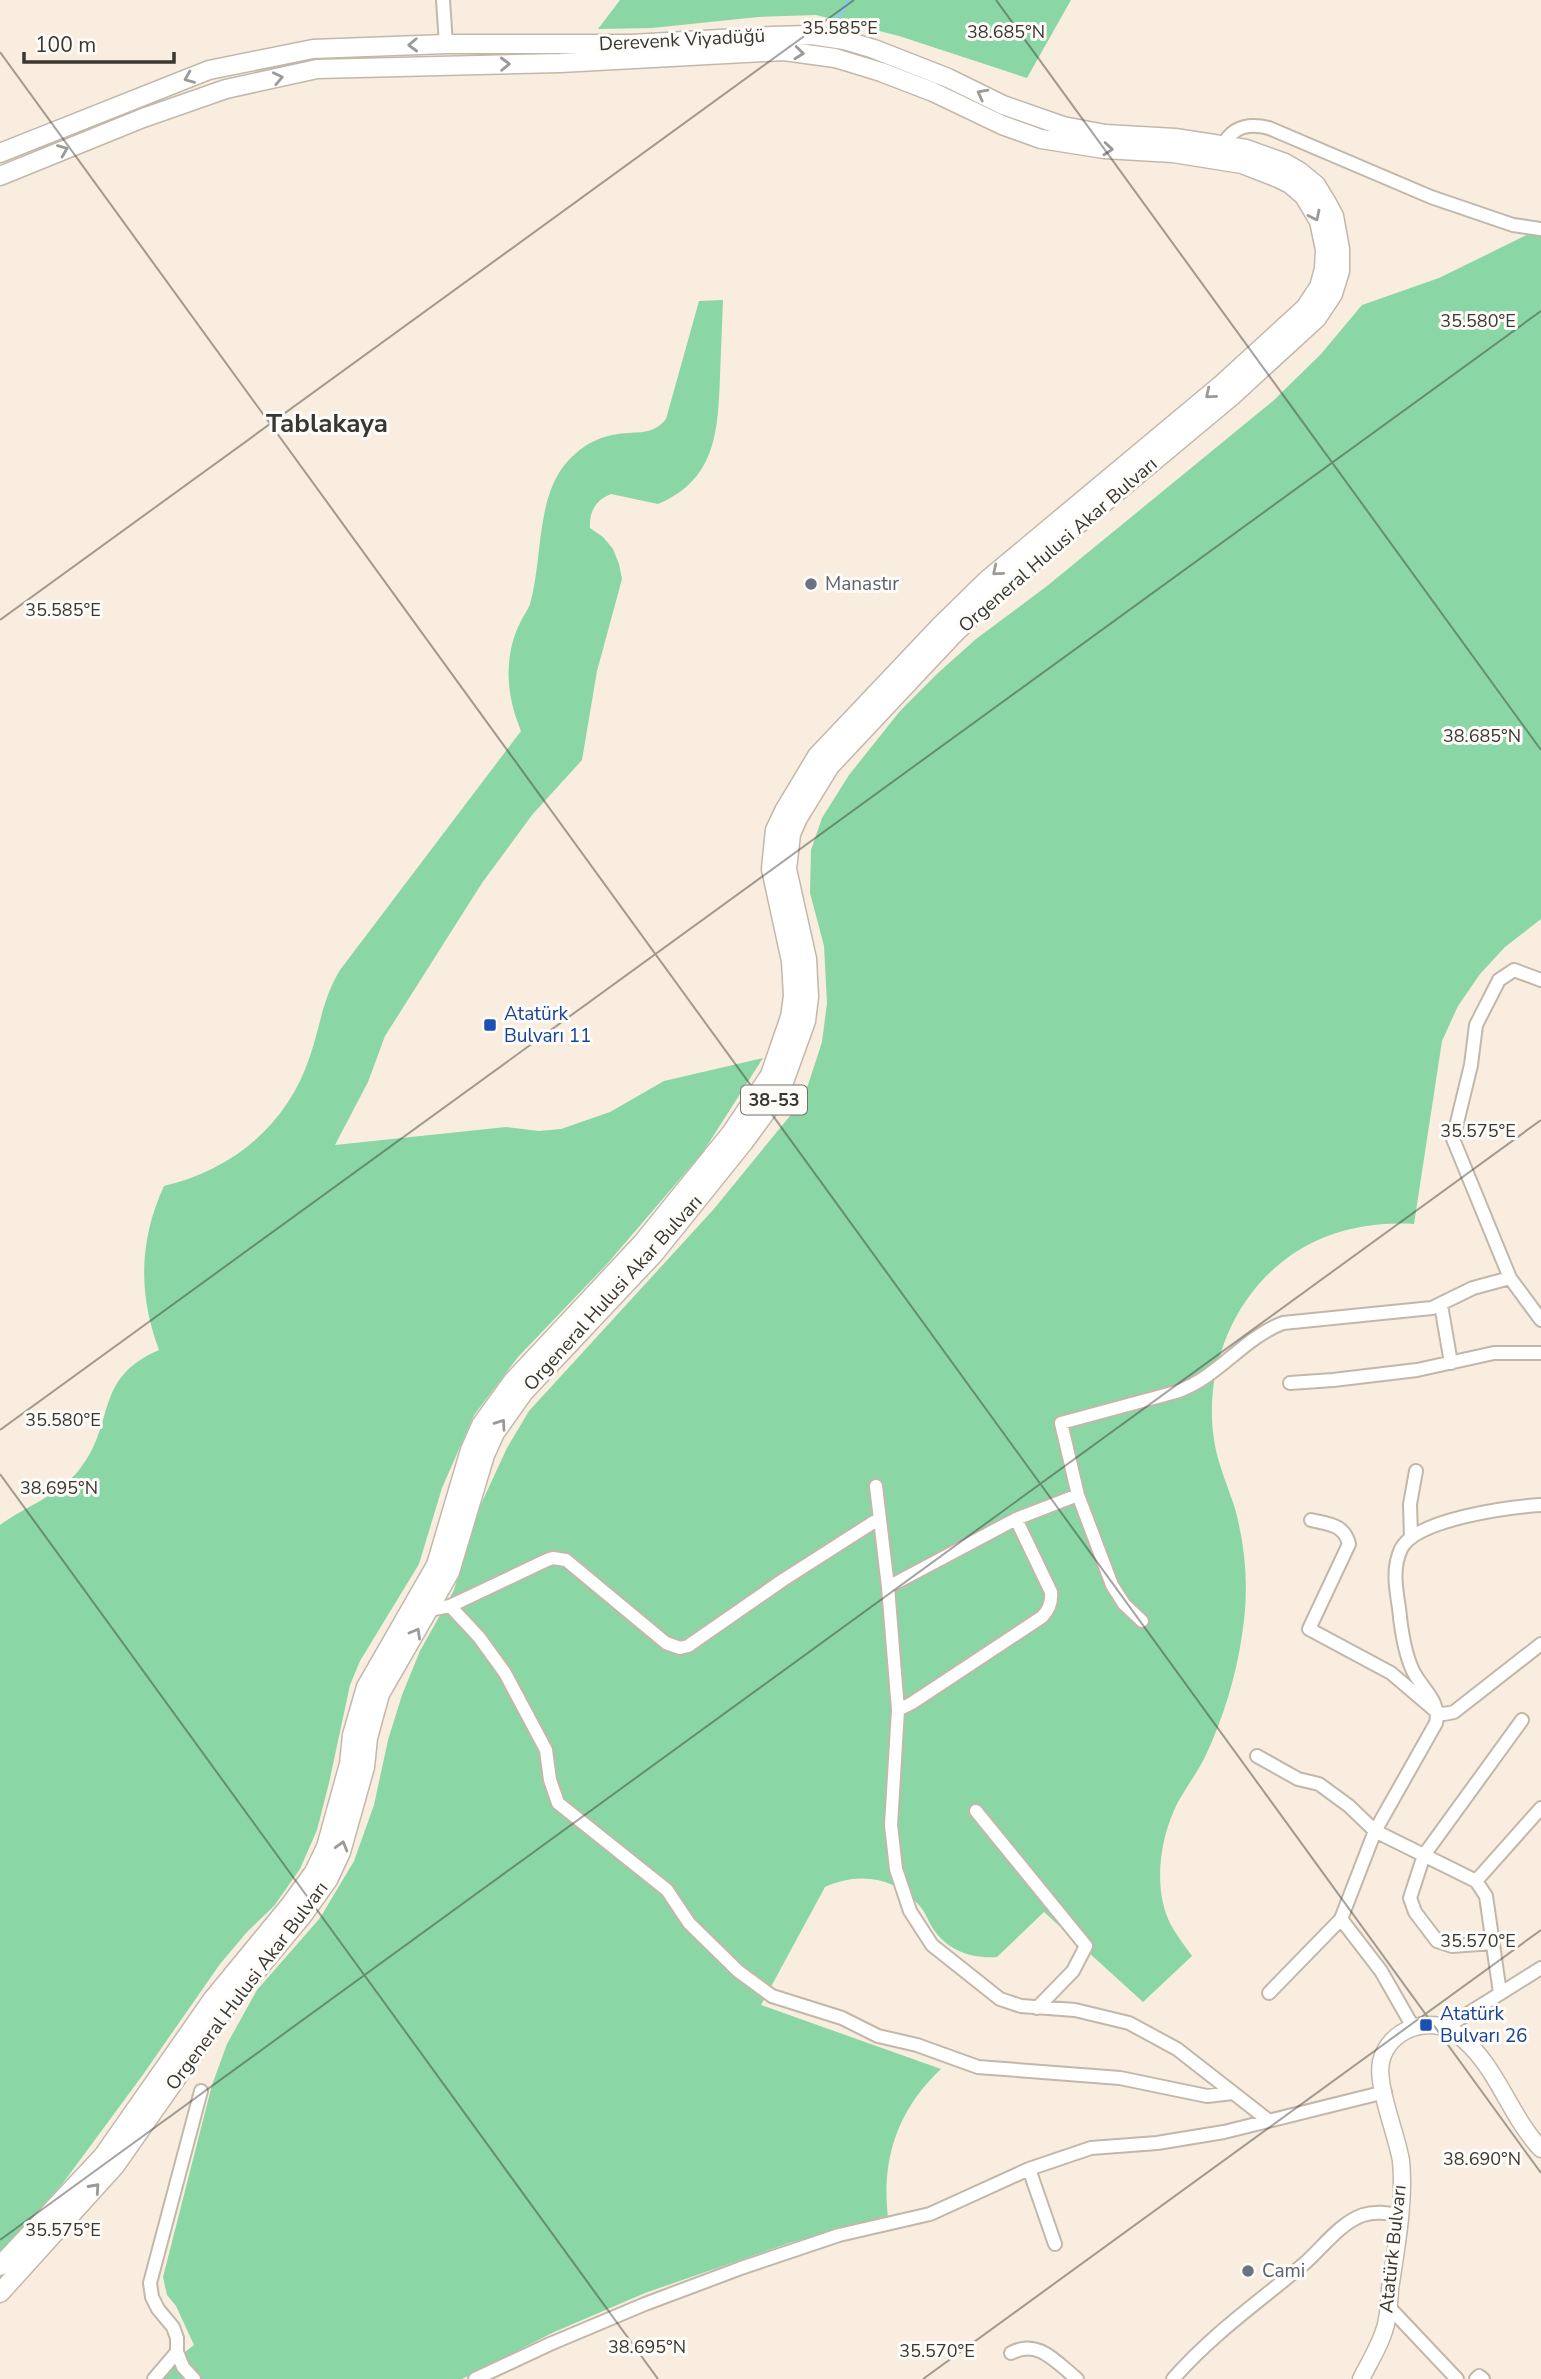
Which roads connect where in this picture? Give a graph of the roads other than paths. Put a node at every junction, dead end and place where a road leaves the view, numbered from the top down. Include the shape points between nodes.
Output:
1 (443, 0) edge
2 (446, 44) junction
3 (1045, 120) joint
4 (1041, 139) joint
5 (1223, 145) junction
6 (0, 153) edge
7 (0, 176) edge
8 (1541, 229) edge
9 (1541, 980) edge
10 (1510, 1278) junction
11 (1441, 1305) junction
12 (1541, 1320) edge
13 (1541, 1353) edge
14 (1451, 1363) junction
15 (1290, 1383) dead end
16 (1416, 1471) dead end
17 (876, 1486) dead end
18 (1078, 1495) junction
19 (1541, 1505) edge
20 (880, 1518) junction
21 (1016, 1519) junction
22 (1311, 1520) dead end
23 (1411, 1537) junction
24 (888, 1587) junction
25 (450, 1606) junction
26 (429, 1610) junction
27 (1142, 1621) dead end
28 (1541, 1644) edge
29 (898, 1710) junction
30 (1438, 1713) junction
31 (1522, 1720) dead end
32 (1257, 1756) dead end
33 (1541, 1808) edge
34 (976, 1811) dead end
35 (1375, 1831) junction
36 (1423, 1855) junction
37 (1476, 1881) junction
38 (1341, 1919) junction
39 (1493, 1943) junction
40 (1541, 1968) edge
41 (1269, 1993) dead end
42 (1500, 1993) junction
43 (1037, 2008) junction
44 (1413, 2027) junction
45 (1445, 2028) junction
46 (201, 2091) dead end
47 (1385, 2092) junction
48 (1233, 2093) junction
49 (1268, 2120) junction
50 (1541, 2149) edge
51 (1029, 2169) junction
52 (1400, 2215) junction
53 (1055, 2244) dead end
54 (0, 2266) edge
55 (0, 2293) edge
56 (1388, 2306) junction
57 (177, 2352) junction
58 (1011, 2353) dead end
59 (154, 2379) edge
60 (194, 2379) edge
61 (475, 2379) edge
62 (1077, 2379) edge
63 (1173, 2379) edge
64 (1361, 2379) edge
65 (1457, 2379) edge
66 (1476, 2379) edge
67 (1483, 2379) edge

1 - 2 street
3 -> 2 main road, Derevenk Viyadüğü / 38-53 via 933,72 828,37
2 -> 6 main road, 38-53 via 313,49 209,70
3 - 5 main road, Orgeneral Hulusi Akar Bulvarı / 38-53 via 1105,134
7 -> 4 main road, Derevenk Viyadüğü / 38-53 via 226,89 317,69 560,63 769,51 852,63 909,82
4 -> 54 main road, Orgeneral Hulusi Akar Bulvarı / 38-53 via 1242,164 1284,181 1304,196 1319,221 1325,250 1319,287 1305,308 1232,375 987,580 817,757 775,830 771,869 791,961 793,996 770,1075 731,1133 642,1244 512,1382 481,1425 436,1565 366,1687 326,1847 314,1872 212,2000 103,2156
5 - 8 street via 1240,128 1258,125 1431,197 1513,226
26 -> 5 main road, Orgeneral Hulusi Akar Bulvarı / 38-53 via 450,1572 495,1433 524,1392 654,1254 744,1142 785,1082 806,1021 809,997 807,959 787,869 791,834 830,766 997,592 1262,370 1317,318 1333,294 1340,248 1334,216 1316,185 1285,163
9 - 10 street via 1514,970 1499,980 1476,1025 1454,1139
10 - 11 street via 1473,1288
10 - 12 street
11 - 14 street
11 - 18 street via 1283,1323 1194,1385 1061,1423
13 - 14 street via 1494,1353
14 - 15 street
16 - 23 street
17 - 20 street
18 - 21 street
18 - 27 street via 1112,1585
19 - 23 street via 1469,1515
20 - 24 street
20 - 25 street via 680,1648 666,1643 560,1558
21 - 24 street
21 - 29 street via 1051,1592 1047,1611
22 - 30 street via 1339,1527 1349,1544 1309,1629 1391,1673
23 - 30 street via 1396,1565 1400,1615 1410,1663
24 - 29 street
25 - 26 street
25 - 48 street via 505,1673 546,1750 558,1803 667,1890 690,1923 738,1971 772,1996 978,2067 1120,2078 1207,2096
55 -> 26 main road, Orgeneral Hulusi Akar Bulvarı / 38-53 via 115,2166 225,2009 328,1880 341,1852 365,1768 380,1694
28 - 30 street via 1454,1712
29 - 43 street via 891,1825 896,1870 910,1911 932,1945 1000,1999
30 - 35 street
31 - 36 street
32 - 35 street via 1298,1779 1319,1784
33 - 37 street
34 - 43 street via 1086,1946 1073,1971
35 - 36 street
35 - 38 street
36 - 37 street
36 - 39 street via 1410,1898 1431,1935 1452,1946
37 - 39 street via 1486,1896
38 - 41 street
38 - 44 street via 1381,1970
39 - 42 street
40 - 42 street
42 - 45 street
43 - 48 street via 1075,2010 1129,2023 1177,2049
44 - 45 street
44 - 47 street, Atatürk Bulvarı via 1385,2049 1380,2078
45 - 50 street via 1483,2058 1528,2136
46 - 57 street via 150,2283 158,2309 173,2327
47 - 49 street
47 - 52 street, Atatürk Bulvarı via 1401,2162
48 - 49 street
49 - 51 street via 1157,2143 1091,2148
51 - 53 street
51 - 61 street via 930,2214 839,2235 669,2295
52 - 56 street, Atatürk Bulvarı
52 - 63 street via 1380,2212 1349,2222 1212,2338
56 - 64 street, Atatürk Bulvarı via 1385,2329
56 - 65 street
57 - 59 street
57 - 60 street
58 - 62 street via 1018,2349 1043,2351
66 - 67 street

